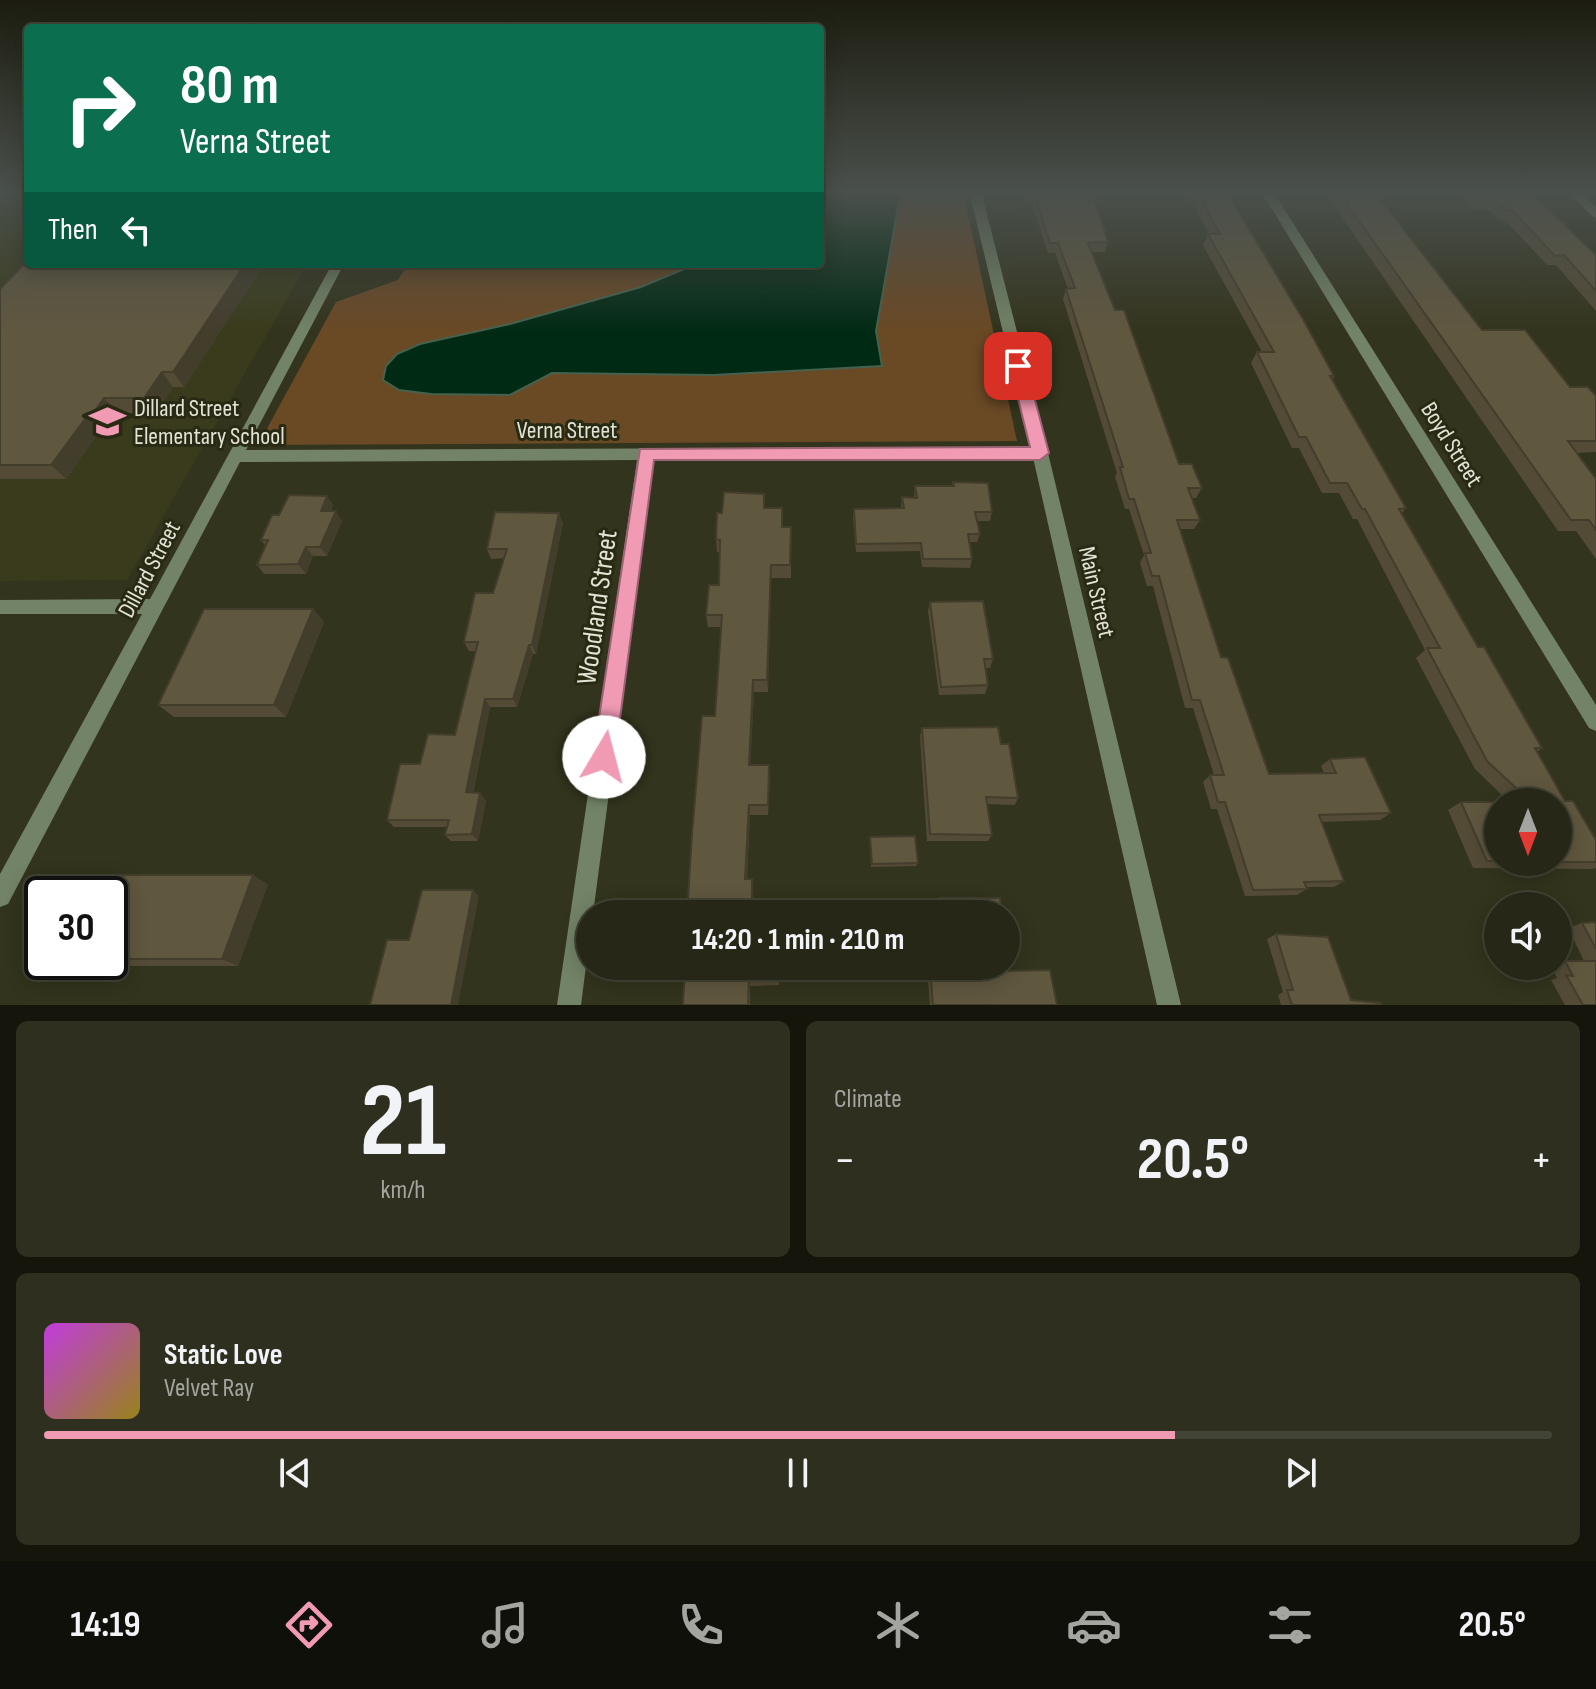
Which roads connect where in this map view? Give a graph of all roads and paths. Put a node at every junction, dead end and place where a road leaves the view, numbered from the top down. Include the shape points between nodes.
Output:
1 (987, 238) edge
2 (1296, 238) edge
3 (336, 268) edge
4 (1040, 453) junction
5 (646, 454) junction
6 (238, 456) junction
7 (156, 606) junction
8 (0, 607) edge
9 (1596, 722) edge
10 (0, 896) edge
11 (569, 1005) edge
12 (1169, 1005) edge

1 - 4 street, Main Street
2 - 9 street, Boyd Street
3 - 6 street, Dillard Street
4 - 5 street, Verna Street
4 - 12 street, Main Street
5 - 6 street, Verna Street
5 - 11 street, Woodland Street
6 - 7 street, Dillard Street
7 - 8 street
7 - 10 street, Dillard Street

